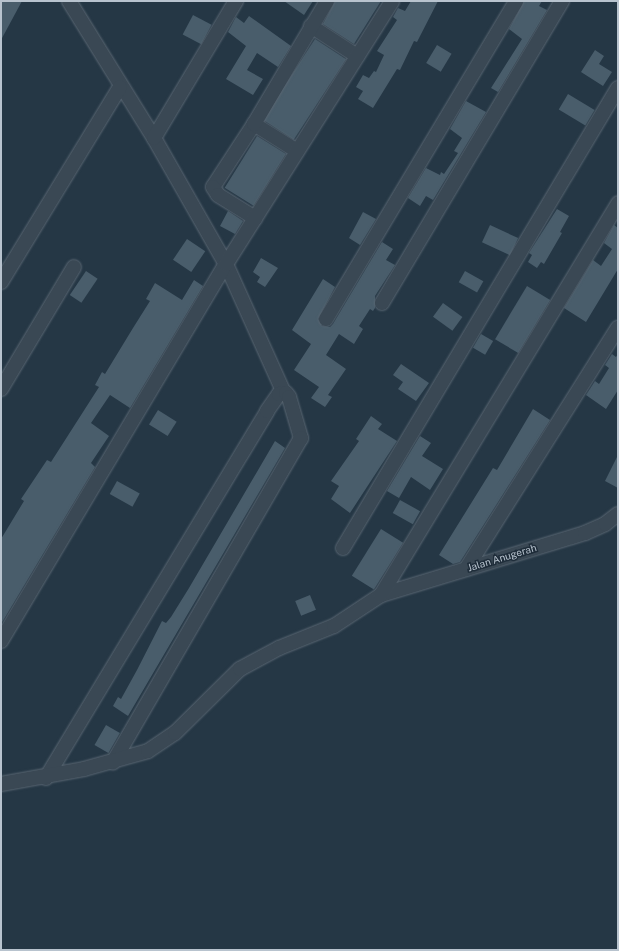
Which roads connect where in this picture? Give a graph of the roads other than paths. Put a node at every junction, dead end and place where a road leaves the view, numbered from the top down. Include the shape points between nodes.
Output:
1 (69, 1) edge
2 (236, 1) edge
3 (327, 1) edge
4 (392, 1) edge
5 (516, 1) edge
6 (562, 1) edge
7 (311, 26) junction
8 (357, 56) junction
9 (120, 87) junction
10 (618, 88) edge
11 (254, 124) junction
12 (154, 138) junction
13 (297, 151) junction
14 (618, 202) edge
15 (255, 218) junction
16 (226, 264) junction
17 (74, 267) dead end
18 (1, 282) edge
19 (382, 303) dead end
20 (326, 319) dead end
21 (618, 328) edge
22 (1, 388) edge
23 (284, 393) junction
24 (618, 514) edge
25 (343, 548) dead end
26 (466, 569) junction
27 (381, 595) junction
28 (1, 641) edge
29 (113, 762) junction
30 (46, 778) junction
31 (1, 784) edge

1 - 9 street
2 - 12 street
3 - 7 street
4 - 8 street
5 - 20 street
6 - 19 street
7 - 8 street
7 - 11 street
8 - 13 street
9 - 12 street
9 - 18 street
10 - 25 street
11 - 13 street
11 - 15 street via 214,187 218,195
12 - 16 street
13 - 15 street
14 - 27 street
15 - 16 street
16 - 23 street
16 - 28 street
17 - 22 street
21 - 26 street
23 - 29 street via 289,397 301,438
23 - 30 street via 280,394 267,410
24 - 26 street, Jalan Anugerah via 585,534
26 - 27 street, Jalan Anugerah
27 - 29 street via 334,626 257,658 229,679 164,741 138,755
29 - 30 street
30 - 31 street

